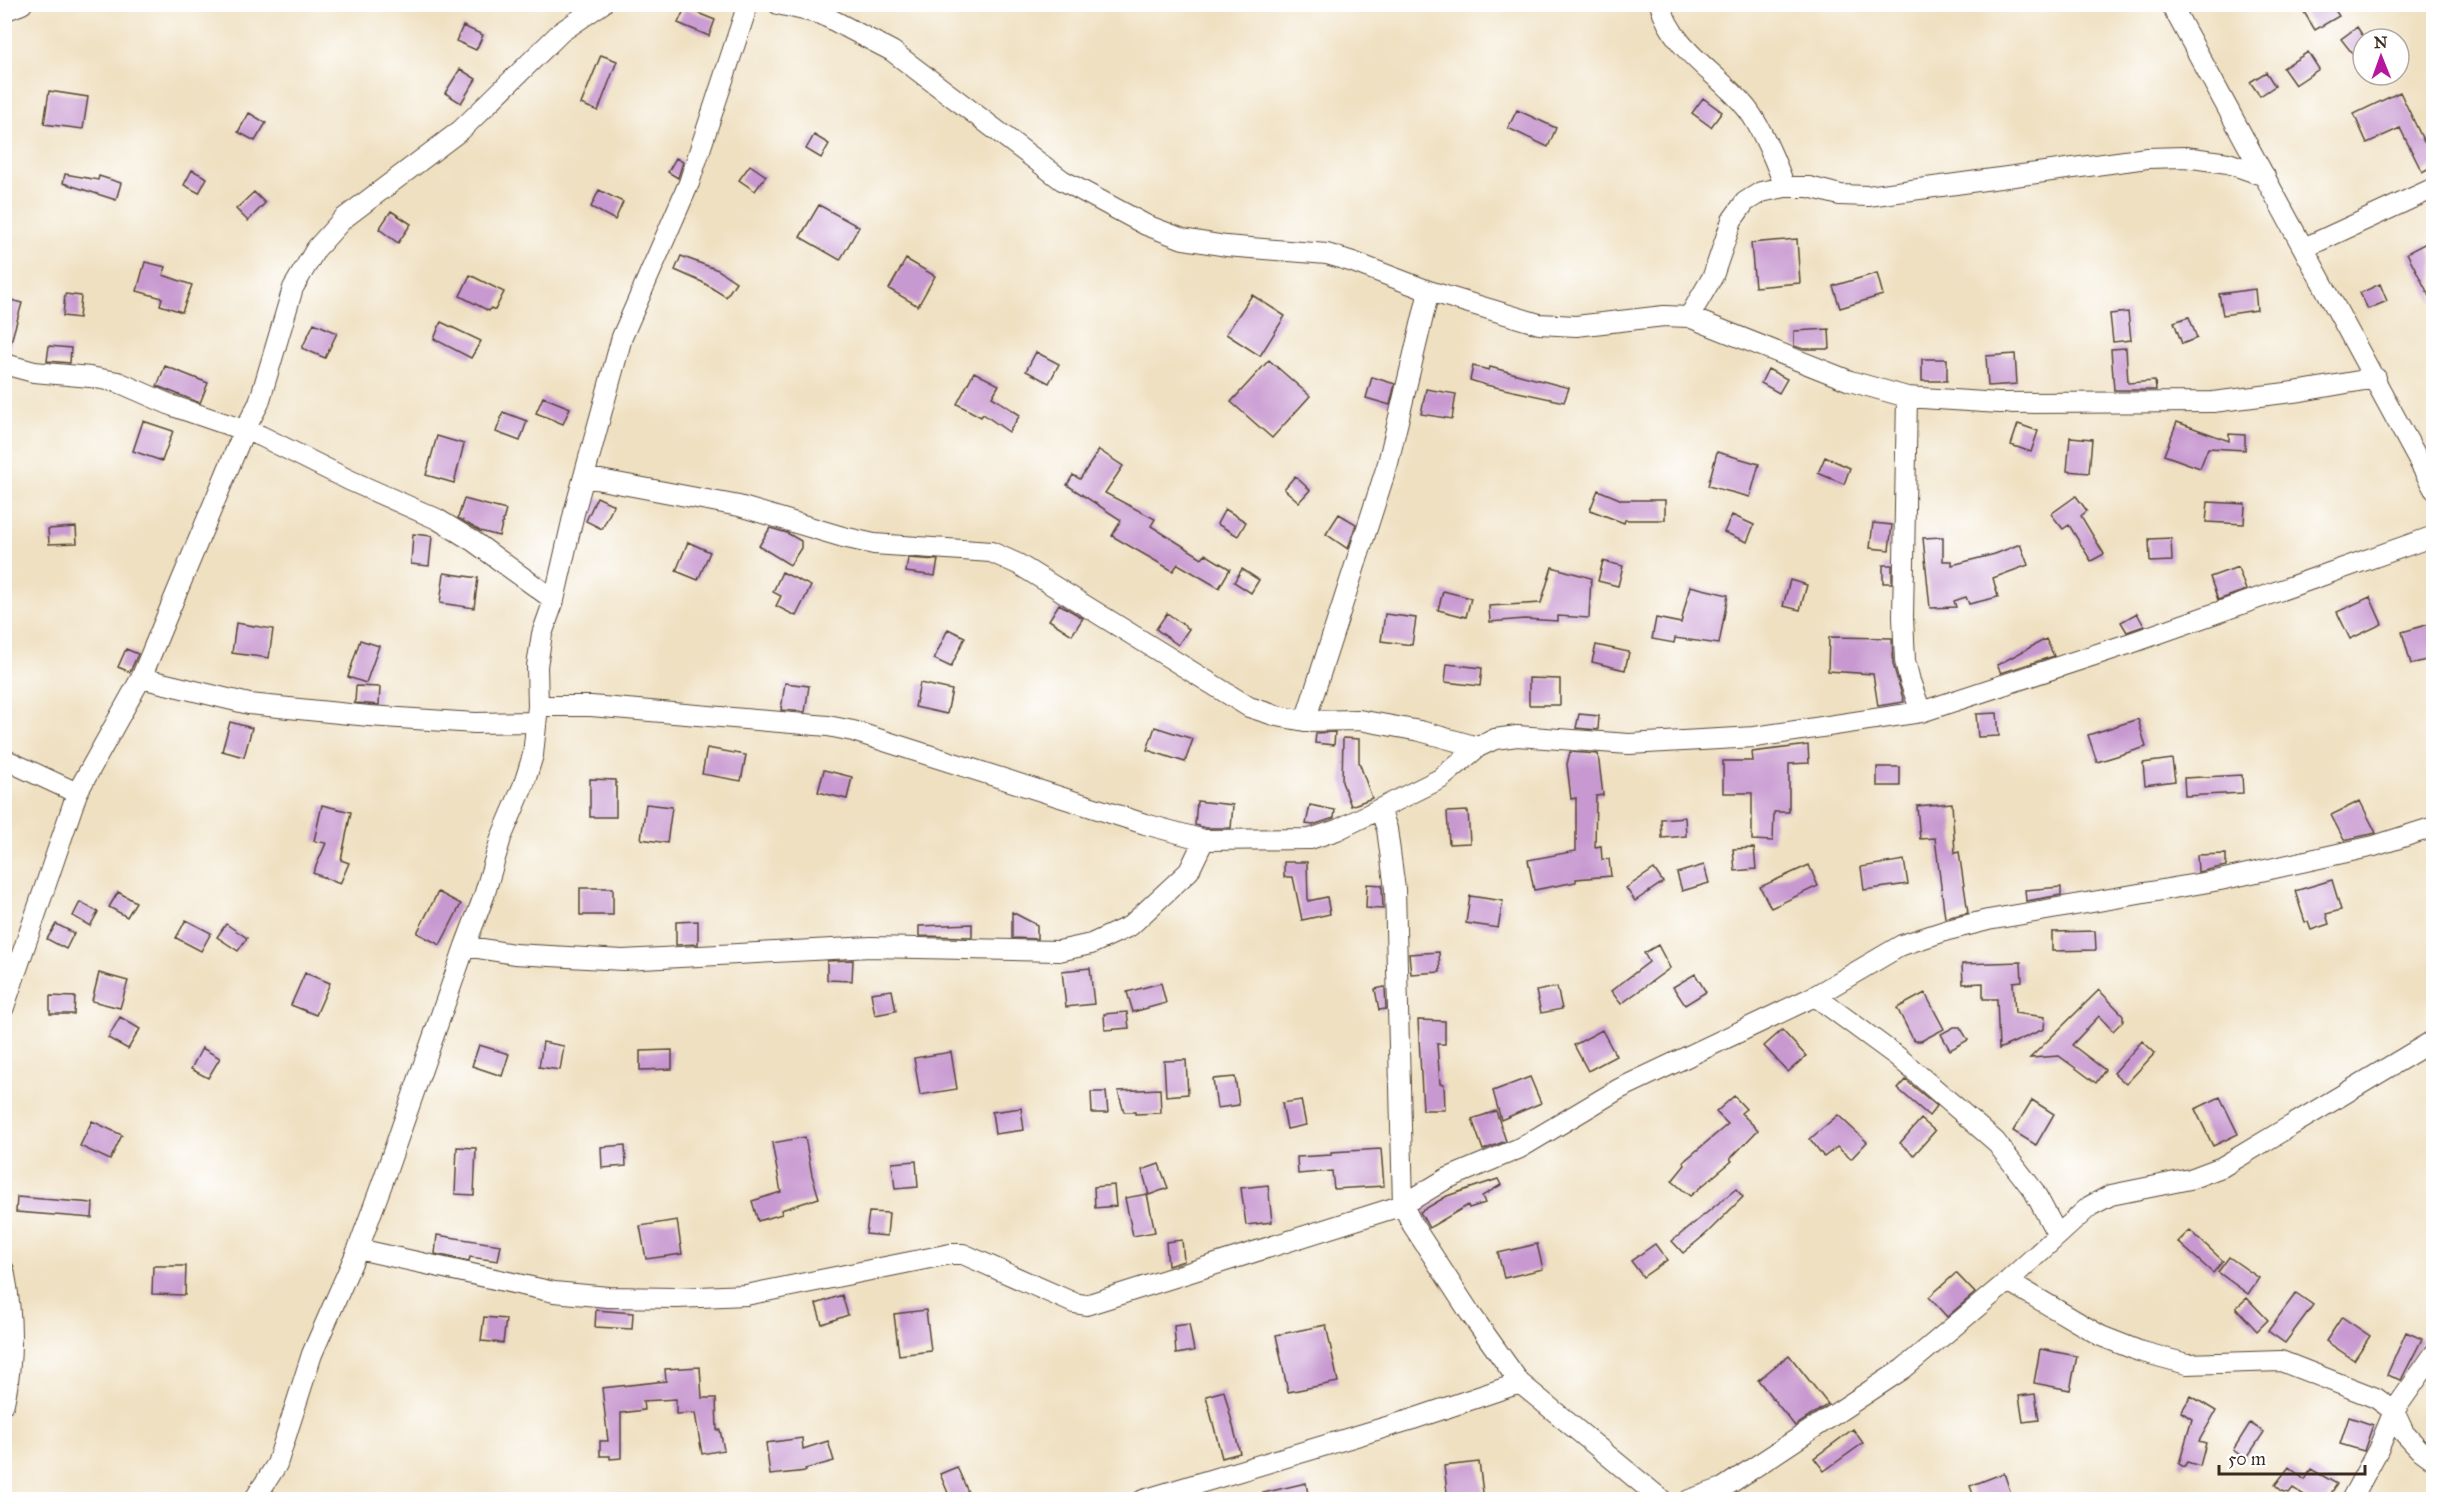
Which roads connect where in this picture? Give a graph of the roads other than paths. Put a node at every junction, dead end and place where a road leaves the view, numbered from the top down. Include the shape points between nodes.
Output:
1 (22, 4) edge
2 (602, 4) edge
3 (748, 4) edge
4 (778, 4) edge
5 (1660, 4) edge
6 (2171, 4) edge
7 (4, 11) edge
8 (2265, 176) junction
9 (1785, 187) junction
10 (2433, 188) edge
11 (2304, 248) junction
12 (1429, 291) junction
13 (1689, 317) junction
14 (4, 364) edge
15 (2376, 378) junction
16 (1907, 397) junction
17 (244, 430) junction
18 (585, 477) junction
19 (2433, 489) edge
20 (2433, 536) edge
21 (554, 600) junction
22 (141, 678) junction
23 (1921, 712) junction
24 (536, 714) junction
25 (1305, 721) junction
26 (1478, 747) junction
27 (4, 759) edge
28 (77, 793) junction
29 (1380, 809) junction
30 (2433, 827) edge
31 (1204, 840) junction
32 (465, 946) junction
33 (1815, 996) junction
34 (4, 1008) edge
35 (2433, 1040) edge
36 (1402, 1205) junction
37 (2057, 1234) junction
38 (358, 1249) junction
39 (4, 1270) edge
40 (2008, 1281) junction
41 (8, 1334) edge
42 (2433, 1354) edge
43 (1520, 1383) junction
44 (4, 1403) edge
45 (2394, 1411) junction
46 (2433, 1460) edge
47 (254, 1500) edge
48 (1143, 1500) edge
49 (1662, 1500) edge
50 (1689, 1500) edge
51 (2351, 1500) edge

1 - 7 street
2 - 17 street via 561,32 461,130 343,219 316,249 293,288 259,403
3 - 18 street via 689,183 622,337
4 - 12 street via 821,14 892,51 1062,180 1146,225 1183,239 1226,246 1327,254
5 - 9 street via 1675,36 1744,105 1772,153
6 - 8 street
8 - 9 street via 2228,163 2185,157 2147,158 1868,196
8 - 11 street
9 - 13 street via 1761,192 1745,202 1732,220 1713,276
10 - 11 street
11 - 15 street
12 - 13 street via 1539,324 1576,326
12 - 25 street via 1388,463
13 - 16 street via 1850,381
14 - 17 street via 34,372 118,382
15 - 16 street via 2213,402 1999,403
15 - 19 street
16 - 23 street via 1904,639 1910,681
17 - 21 street via 437,519
17 - 22 street
18 - 21 street
18 - 25 street via 739,506 874,544 991,552 1018,564 1249,707
20 - 23 street via 2131,644
21 - 24 street via 542,634
22 - 24 street via 249,704 475,723
22 - 28 street
23 - 26 street via 1755,737 1629,744 1517,736 1495,739
24 - 31 street via 591,706 828,726
24 - 32 street via 533,755
25 - 26 street via 1359,720
26 - 29 street via 1440,779
27 - 28 street
28 - 34 street
29 - 31 street via 1310,839
29 - 36 street via 1387,829 1395,889
30 - 33 street via 2374,846 2220,880 1948,930 1902,945
31 - 32 street via 1188,872 1130,927 1090,944 1059,951 871,947 623,960 514,954
32 - 38 street
33 - 36 street via 1619,1089 1520,1148 1446,1179
33 - 37 street via 1898,1057 1995,1141 2034,1191
35 - 37 street via 2222,1167 2190,1179 2111,1195 2090,1206
36 - 38 street via 1086,1305 963,1254 746,1295 654,1298 554,1292
36 - 43 street
37 - 40 street
38 - 47 street via 312,1354 277,1464
39 - 41 street via 12,1307
40 - 45 street via 2101,1336 2139,1351 2187,1364 2281,1361 2376,1398
40 - 50 street via 1903,1369 1723,1488
41 - 44 street via 8,1387
42 - 45 street
43 - 48 street
43 - 49 street
45 - 46 street via 2404,1433
45 - 51 street

